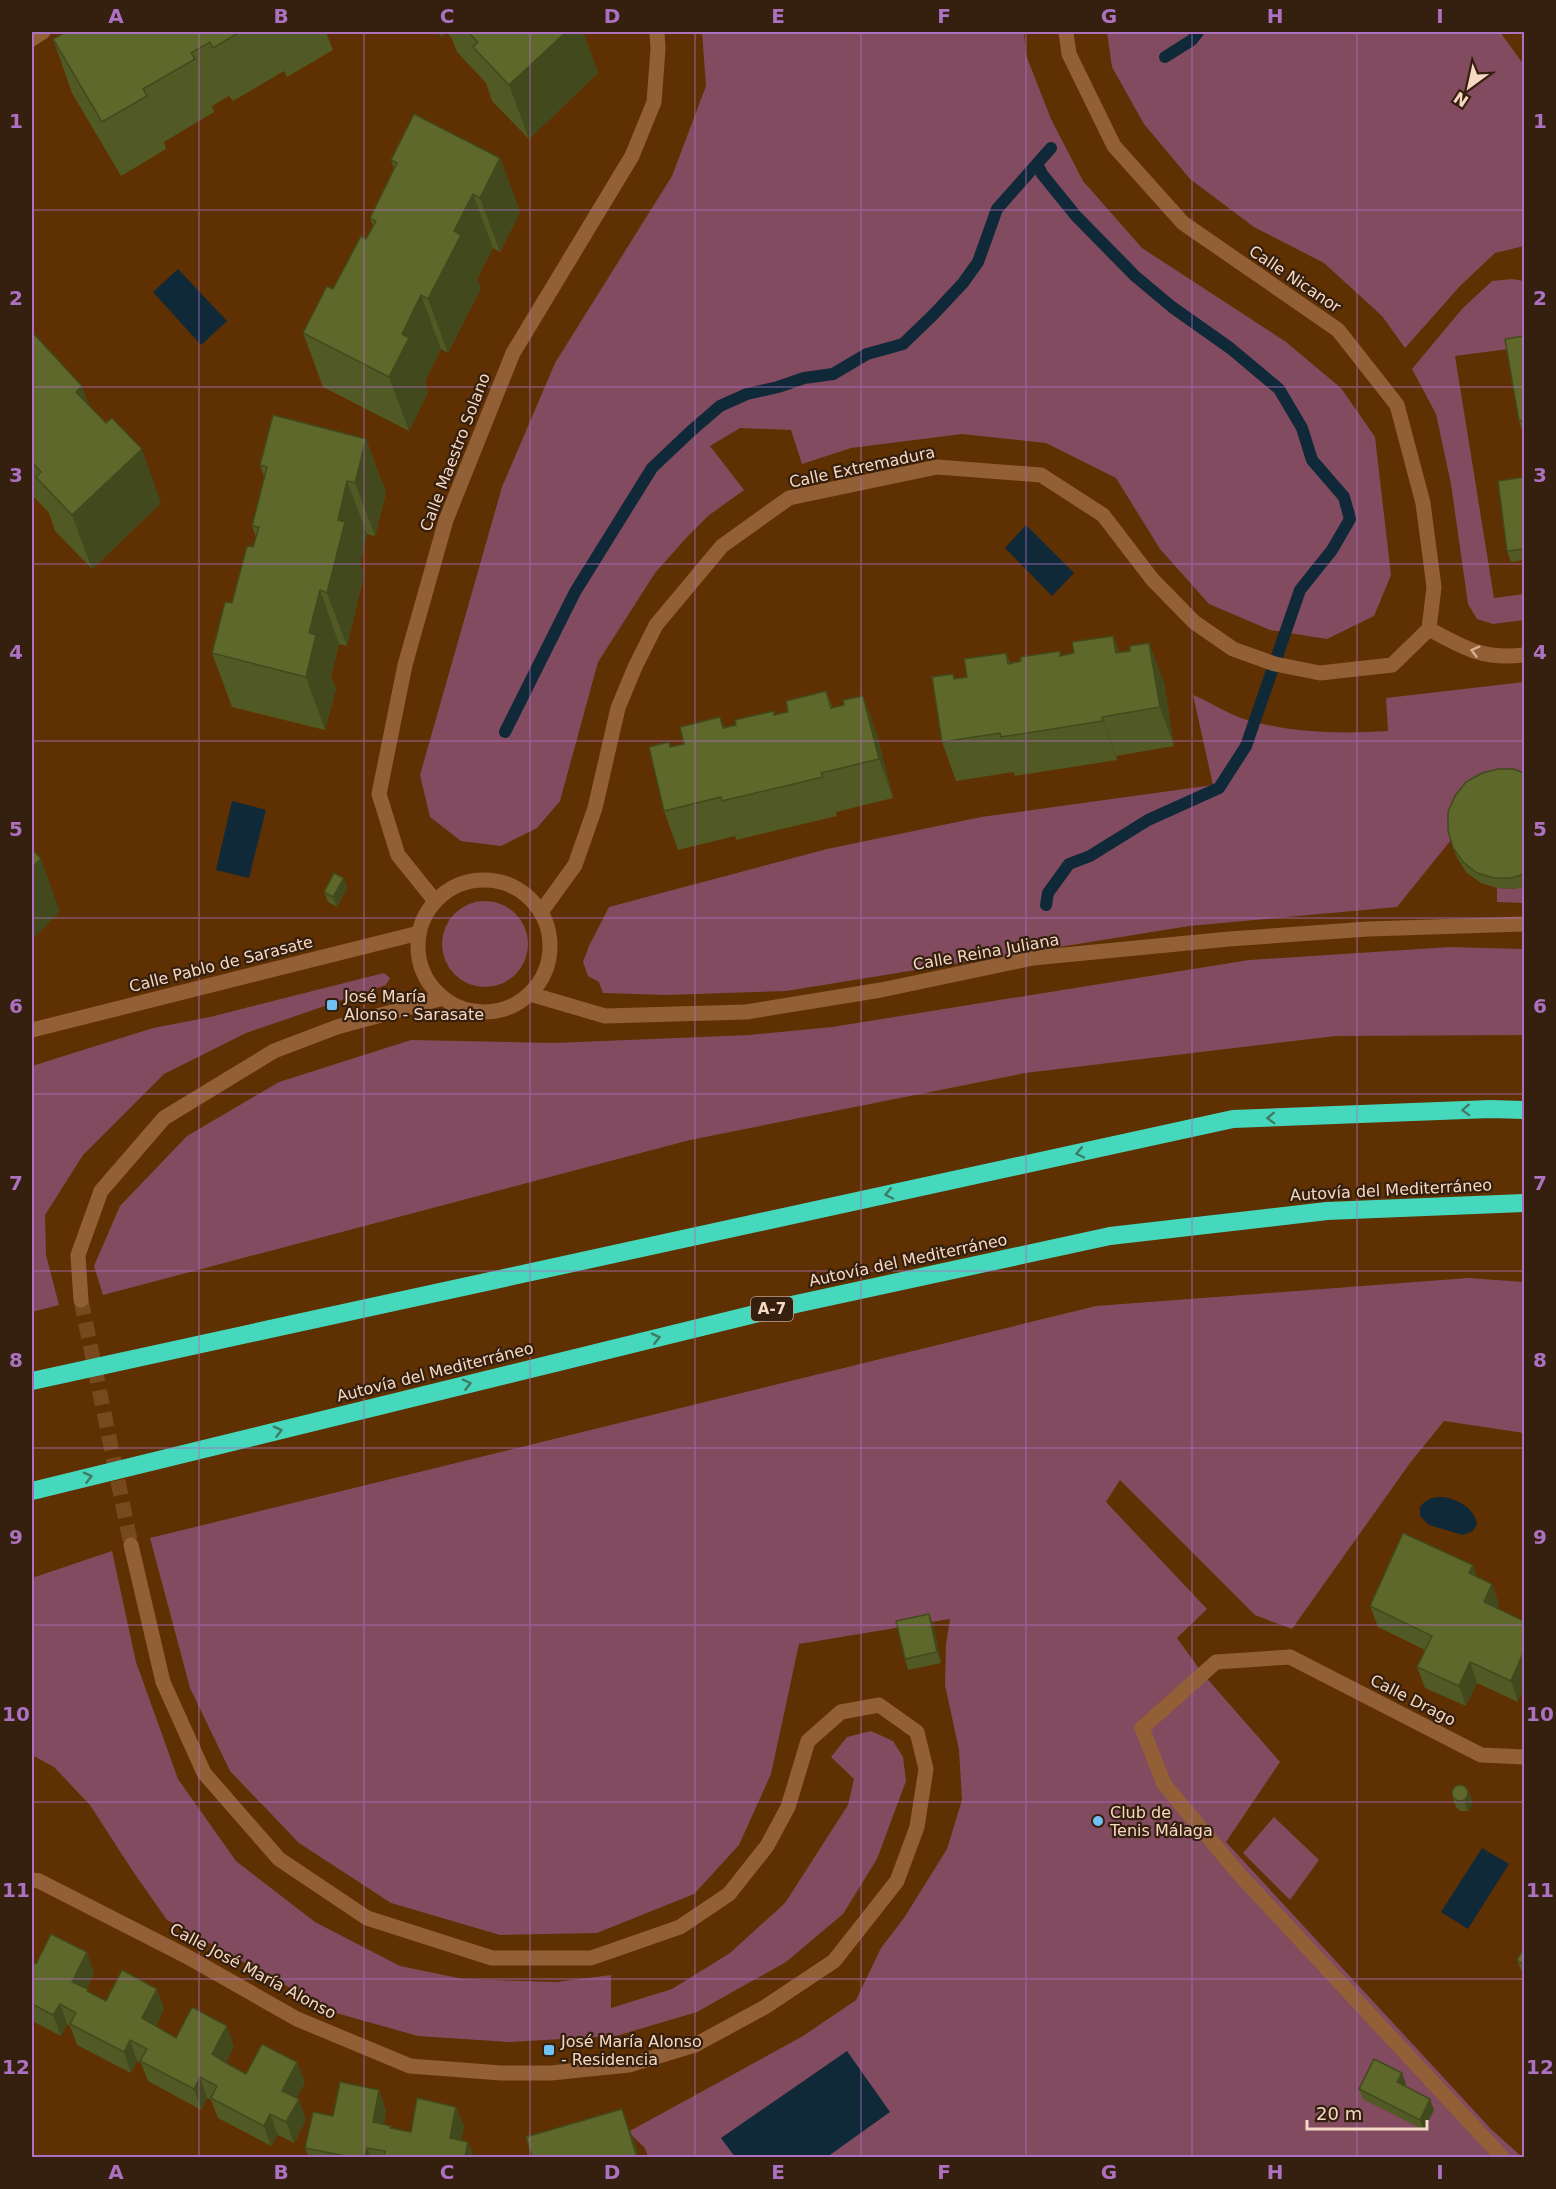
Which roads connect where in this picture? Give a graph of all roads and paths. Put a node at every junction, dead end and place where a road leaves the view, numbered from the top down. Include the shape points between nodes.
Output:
1 (43, 32) edge
2 (657, 32) edge
3 (1066, 32) edge
4 (32, 39) edge
5 (1429, 629) junction
6 (1524, 655) edge
7 (435, 901) junction
8 (541, 912) junction
9 (1524, 924) edge
10 (419, 933) junction
11 (530, 994) junction
12 (443, 998) junction
13 (32, 1030) edge
14 (1524, 1110) edge
15 (1524, 1203) edge
16 (81, 1300) tunnel mouth
17 (32, 1381) edge
18 (32, 1491) edge
19 (131, 1545) tunnel mouth
20 (1524, 1757) edge
21 (32, 1880) edge
22 (1503, 2157) edge

1 - 4 street
2 - 7 street, Calle Maestro Solano via 654,102 632,156 513,353 446,520 405,665 379,794 398,855
3 - 5 street, Calle Nicanor via 1069,54 1114,146 1183,223 1338,330 1397,405 1423,503 1434,587
6 -> 5 street via 1502,658 1468,651
5 - 8 street, Calle Extremadura via 1392,665 1320,673 1233,650 1194,622 1152,579 1103,515 1041,475 937,467 789,498 722,546 656,625 618,708 595,808 575,865
7 - 8 street via 463,883 496,881 529,898
7 - 10 street
8 - 11 street via 549,933 549,955 543,976
9 - 11 street, Calle Reina Juliana via 1368,929 1033,958 881,990 746,1012 605,1016
10 - 12 street via 421,969
10 - 13 street, Calle Pablo de Sarasate
11 - 12 street via 497,1011 478,1012 459,1008
12 - 16 street via 337,1027 274,1051 164,1118 101,1191 78,1255
14 -> 17 highway via 1233,1119
18 -> 15 highway, Autovía del Mediterráneo / A-7 via 796,1304 1110,1236 1327,1211
19 - 21 street, Calle José María Alonso via 163,1682 204,1773 279,1860 367,1918 492,1958 591,1958 680,1927 729,1894 767,1846 788,1807 808,1741 841,1712 879,1705 917,1732 926,1769 917,1827 897,1881 834,1961 765,2007 695,2045 629,2066 551,2073 410,2066 297,2019 175,1951
20 - 22 street, Calle Drago via 1481,1755 1290,1657 1216,1662 1142,1728 1164,1784 1239,1874

